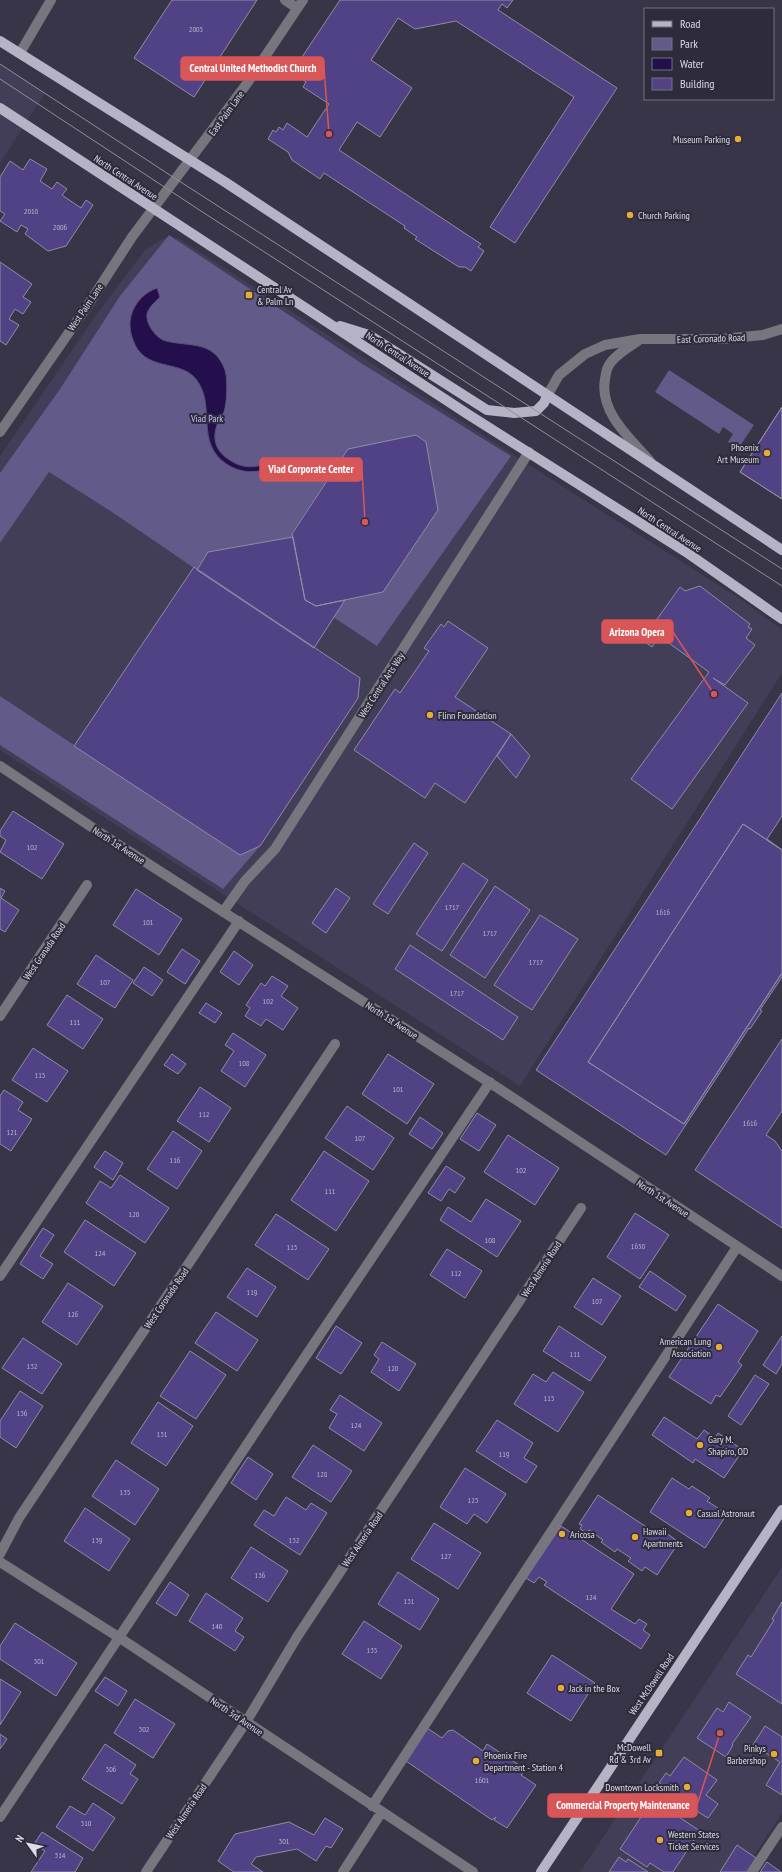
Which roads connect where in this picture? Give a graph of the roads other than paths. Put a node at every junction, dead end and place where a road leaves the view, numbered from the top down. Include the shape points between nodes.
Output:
1 (51, 0) edge
2 (285, 0) edge
3 (300, 4) edge
4 (0, 40) edge
5 (20, 53) junction
6 (0, 108) edge
7 (190, 160) junction
8 (173, 184) joint
9 (154, 209) junction
10 (329, 323) junction
11 (782, 329) edge
12 (640, 339) junction
13 (547, 396) junction
14 (0, 432) edge
15 (529, 452) junction
16 (655, 467) junction
17 (782, 550) edge
18 (782, 619) edge
19 (0, 766) edge
20 (87, 885) dead end
21 (224, 912) junction
22 (239, 921) junction
23 (0, 1016) edge
24 (335, 1044) dead end
25 (490, 1082) junction
26 (581, 1208) dead end
27 (737, 1247) junction
28 (0, 1276) edge
29 (782, 1276) edge
30 (782, 1510) edge
31 (0, 1554) edge
32 (0, 1562) edge
33 (120, 1638) junction
34 (246, 1722) junction
35 (372, 1806) junction
36 (381, 1812) junction
37 (0, 1818) edge
38 (782, 1827) edge
39 (146, 1872) edge
40 (343, 1872) edge
41 (473, 1872) edge
42 (541, 1872) edge
43 (752, 1872) edge

1 - 5 street
2 - 3 street
3 - 7 street, East Palm Lane via 248,82
4 - 5 main road
5 - 7 main road
6 - 9 main road, North Central Avenue
7 - 8 street, East Palm Lane
7 - 13 main road
8 - 9 street, West Palm Lane
9 - 10 main road, North Central Avenue
9 - 14 street, West Palm Lane via 132,237
10 - 13 main road via 369,335 487,410 514,414 536,411 544,404
10 - 15 main road, North Central Avenue
11 - 12 street, East Coronado Road via 763,335 720,339
12 - 13 street, East Coronado Road via 605,344 585,354 559,375
12 - 16 street via 618,355 608,367 603,390 615,420
13 - 16 main road
15 - 18 main road, North Central Avenue via 698,561
15 - 21 street, West Central Arts Way via 275,848 245,881
16 - 17 main road
19 - 21 street, North 1st Avenue
20 - 23 street, West Granada Road
21 - 22 street, North 1st Avenue
22 - 25 street, North 1st Avenue
22 - 28 street
24 - 31 street, West Coronado Road via 19,1518
25 - 27 street, North 1st Avenue
25 - 33 street
26 - 34 street, West Almeria Road via 297,1637
27 - 29 street, North 1st Avenue
27 - 35 street
30 - 42 main road, West McDowell Road
32 - 33 street, North 3rd Avenue
33 - 34 street, North 3rd Avenue
33 - 37 street
34 - 35 street, North 3rd Avenue
34 - 39 street, West Almeria Road
35 - 36 street, North 3rd Avenue
36 - 40 street
36 - 41 street, North 3rd Avenue
38 - 43 street

